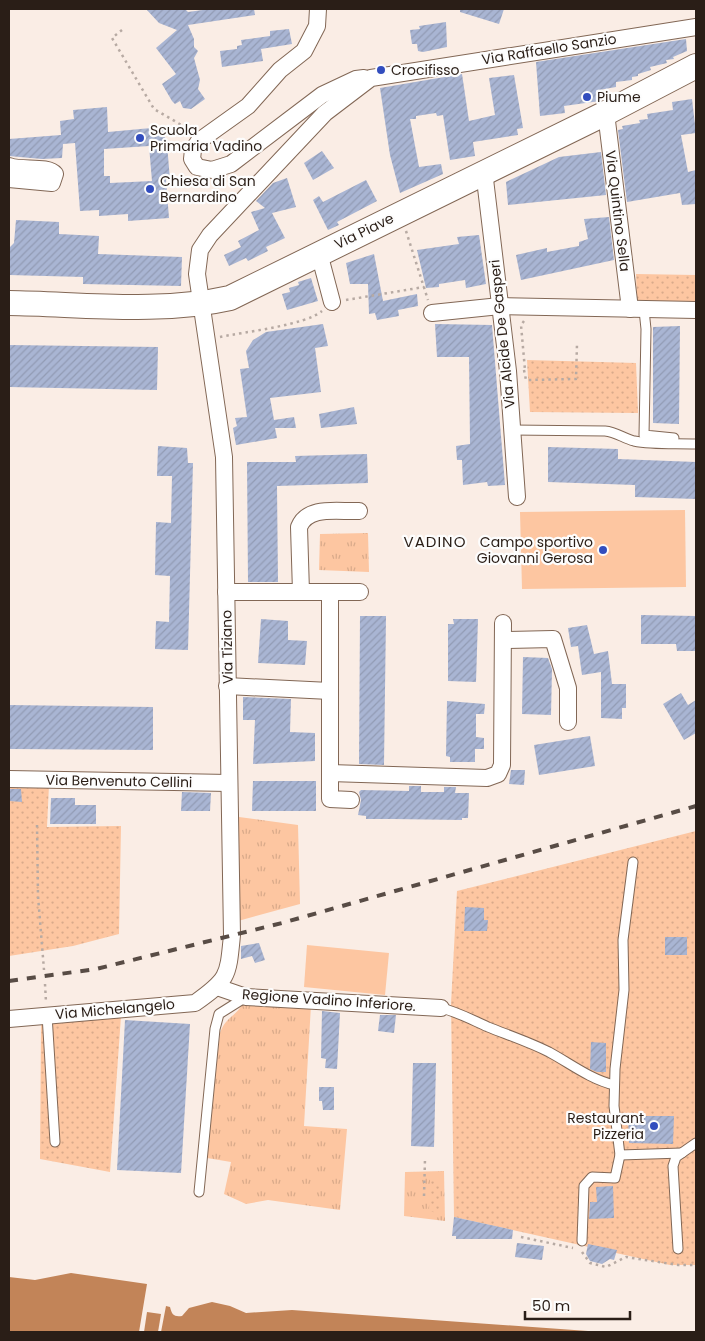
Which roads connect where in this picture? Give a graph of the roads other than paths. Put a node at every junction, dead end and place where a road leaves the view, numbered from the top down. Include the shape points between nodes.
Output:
1 (318, 9) edge
2 (696, 26) edge
3 (696, 66) edge
4 (371, 78) junction
5 (606, 113) junction
6 (9, 166) edge
7 (484, 171) junction
8 (9, 179) edge
9 (319, 253) junction
10 (332, 302) road end
11 (9, 303) edge
12 (203, 304) junction
13 (500, 306) junction
14 (637, 310) junction
15 (696, 310) edge
16 (432, 313) road end
17 (512, 430) junction
18 (696, 439) edge
19 (696, 444) edge
20 (517, 497) dead end
21 (359, 511) dead end
22 (226, 592) junction
23 (301, 592) junction
24 (330, 592) junction
25 (360, 592) dead end
26 (503, 623) dead end
27 (503, 640) junction
28 (228, 686) junction
29 (330, 691) junction
30 (568, 722) dead end
31 (330, 773) junction
32 (9, 779) edge
33 (229, 783) junction
34 (351, 800) dead end
35 (633, 862) dead end
36 (217, 987) junction
37 (246, 997) junction
38 (441, 1008) joint
39 (47, 1015) junction
40 (9, 1019) edge
41 (614, 1085) junction
42 (55, 1142) dead end
43 (696, 1143) edge
44 (682, 1153) junction
45 (620, 1155) junction
46 (199, 1192) dead end
47 (582, 1242) dead end
48 (678, 1249) dead end

1 - 4 street via 317,26 304,51 280,70 248,106 197,145 192,159 197,167 212,170 230,164 322,95 356,79
2 - 4 street, Via Raffaello Sanzio
3 - 5 main road, Via Piave
4 - 12 street, Via Raffaello Sanzio via 325,113 210,235 200,250 197,274
5 - 7 main road, Via Piave
5 - 14 street, Via Quintino Sella
6 - 8 street via 28,170 46,168 55,174 52,183 44,184
7 - 9 main road, Via Piave
7 - 13 street, Via Alcide De Gasperi
9 - 10 street
9 - 12 main road, Via Piave via 230,298
11 - 12 main road, Via Piave via 174,307
12 - 22 street, Via Tiziano via 224,457
13 - 14 street
13 - 16 street
13 - 17 street, Via Alcide De Gasperi
14 - 15 street
14 - 18 lane via 646,329 644,436
17 - 19 lane via 605,431 644,442
17 - 20 street, Via Alcide De Gasperi
21 - 23 street via 312,512 303,518 299,528
22 - 23 street
22 - 28 street, Via Tiziano
23 - 24 street
24 - 25 street
24 - 29 street
26 - 27 street
27 - 30 street via 553,639 568,688
27 - 31 street via 502,765 498,774 487,778
28 - 29 street
28 - 33 street, Via Tiziano
29 - 31 street
31 - 34 street via 330,799
32 - 33 street, Via Benvenuto Cellini
33 - 36 street, Via Tiziano via 232,935 228,973
35 - 41 lane
36 - 37 street, Regione Vadino Inferiore.
36 - 39 street, Via Michelangelo via 195,1003
37 - 38 street, Regione Vadino Inferiore.
37 - 46 lane via 219,1014 214,1029
38 - 41 lane via 461,1013 522,1040 587,1076
39 - 40 street, Via Michelangelo
39 - 42 lane
41 - 45 lane
43 - 44 lane
44 - 45 lane
44 - 48 lane via 676,1157 673,1166
45 - 47 lane via 615,1178 592,1177 584,1186

